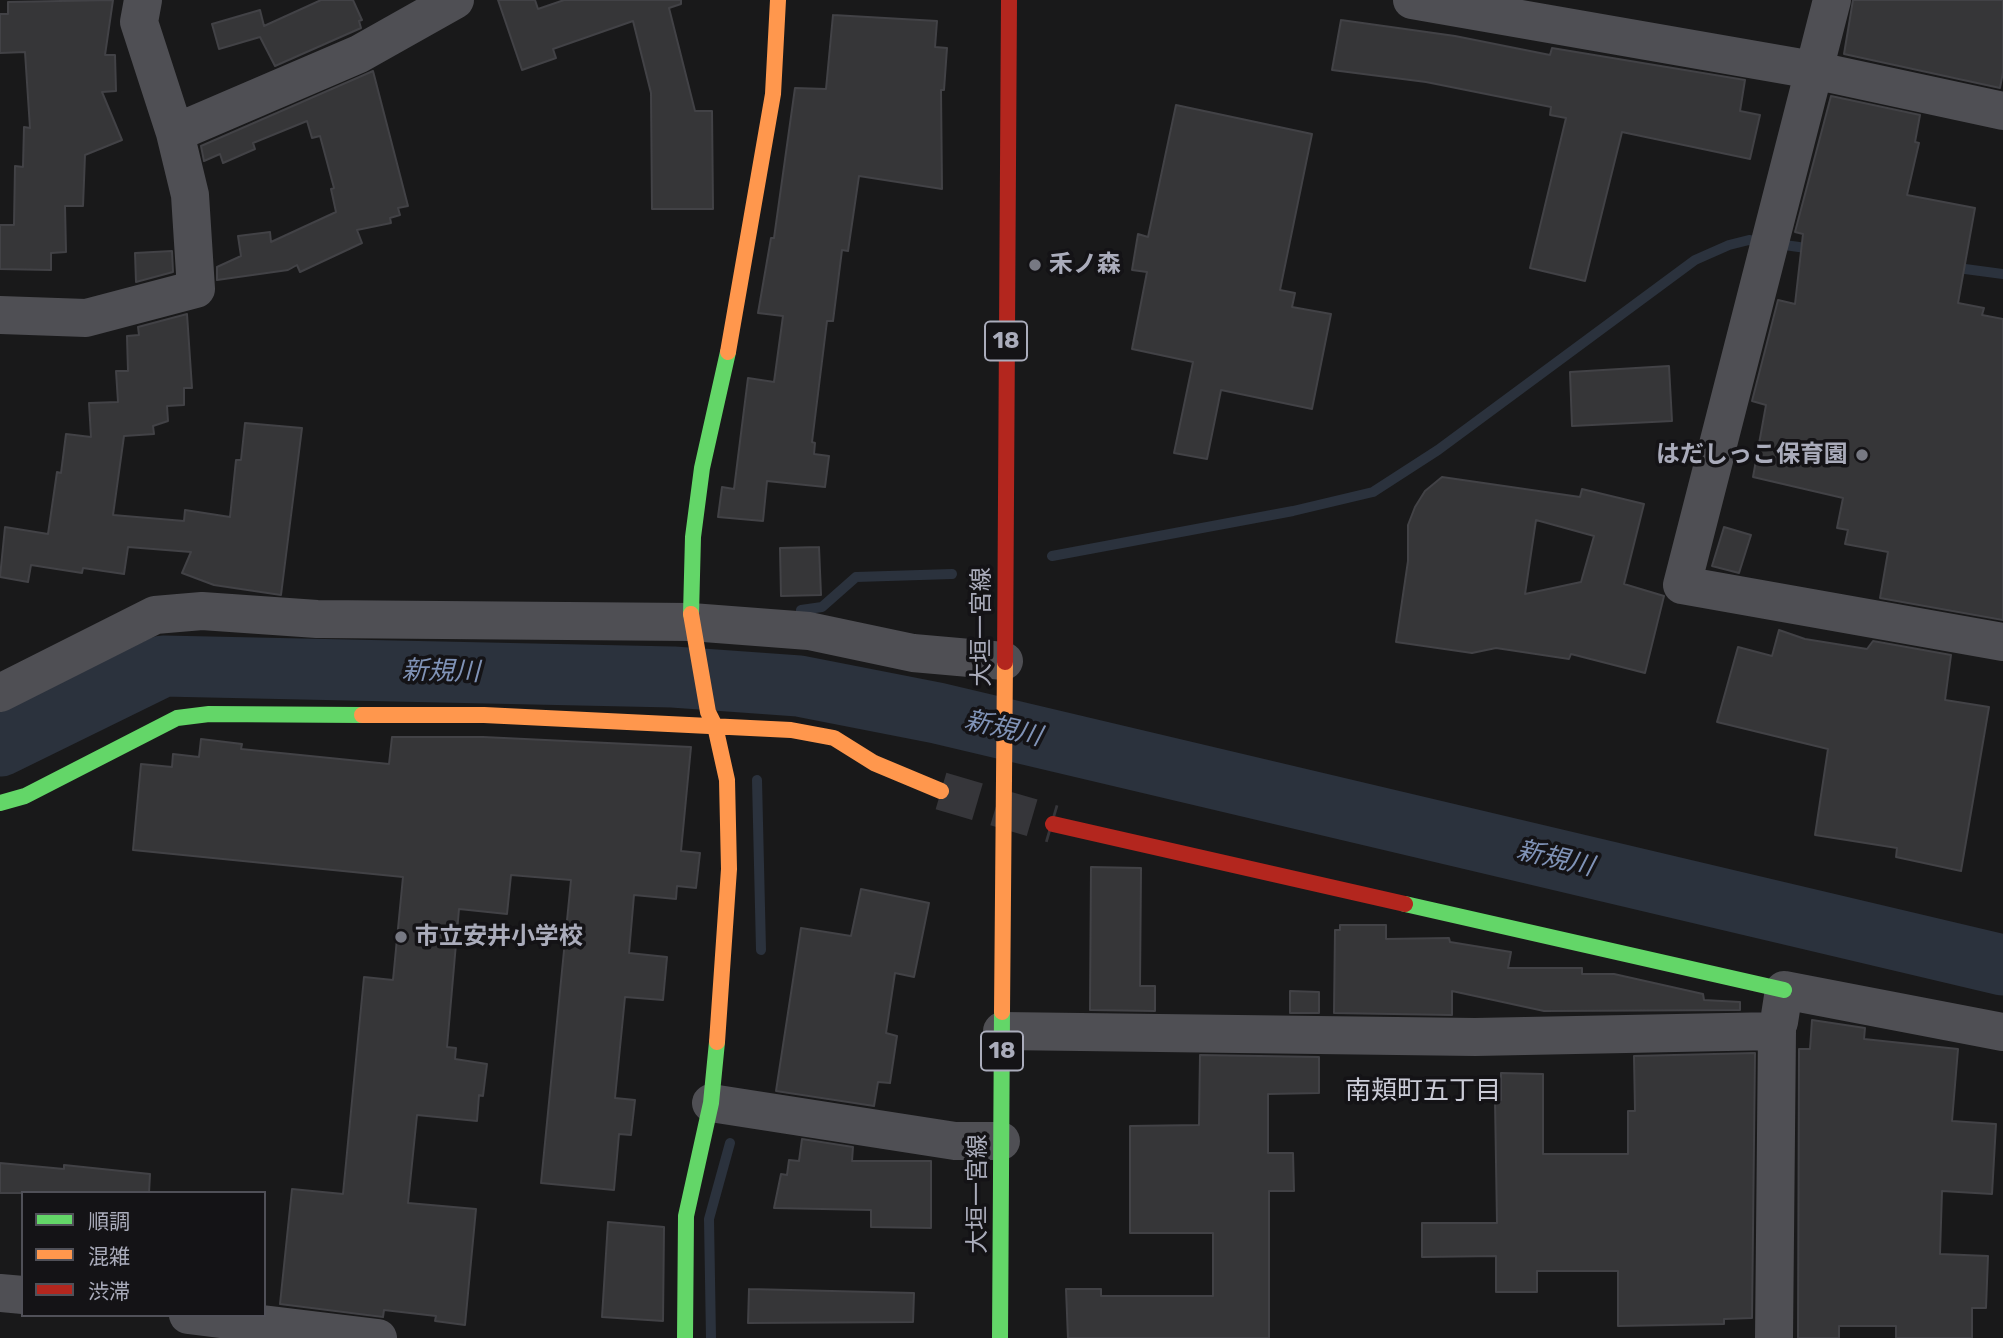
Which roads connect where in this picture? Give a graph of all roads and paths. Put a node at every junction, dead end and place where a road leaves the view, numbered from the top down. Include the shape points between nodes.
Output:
1 (143, 0) edge
2 (455, 0) edge
3 (778, 0) edge
4 (1009, 0) edge
5 (1412, 0) edge
6 (1832, 0) edge
7 (1813, 70) junction
8 (2003, 111) edge
9 (175, 133) junction
10 (0, 314) edge
11 (692, 628) junction
12 (2003, 642) edge
13 (1004, 672) junction
14 (0, 693) edge
15 (711, 719) junction
16 (941, 791) tunnel mouth
17 (0, 803) edge
18 (1053, 824) tunnel mouth
19 (1784, 990) junction
20 (1002, 1031) junction
21 (1777, 1031) junction
22 (2003, 1032) edge
23 (711, 1103) junction
24 (1001, 1141) junction
25 (0, 1293) edge
26 (21, 1295) edge
27 (205, 1317) edge
28 (378, 1338) edge
29 (685, 1338) edge
30 (1000, 1338) edge
31 (1774, 1338) edge

1 - 9 street via 139,22
2 - 9 street via 359,54
3 - 11 street via 773,94 734,326 702,468 693,537
4 - 13 street, 大垣一宮線 / 18
5 - 7 street
6 - 7 street
7 - 8 street
7 - 12 street via 1682,585
9 - 10 street via 190,195 196,289 86,318
11 - 13 street via 809,631
11 - 14 street via 317,619 202,611 155,615
11 - 15 street
13 - 20 street, 大垣一宮線 / 18
15 - 16 street via 834,738 874,763
15 - 17 street via 209,714 177,718 26,796
15 - 23 street via 727,780 729,869
18 - 19 street
19 - 21 street
19 - 22 street
20 - 21 street via 1475,1037
20 - 24 street, 大垣一宮線 / 18
21 - 31 street
23 - 24 street via 955,1141
23 - 29 street via 685,1216
24 - 30 street, 大垣一宮線 / 18
25 - 26 street
27 - 28 street

